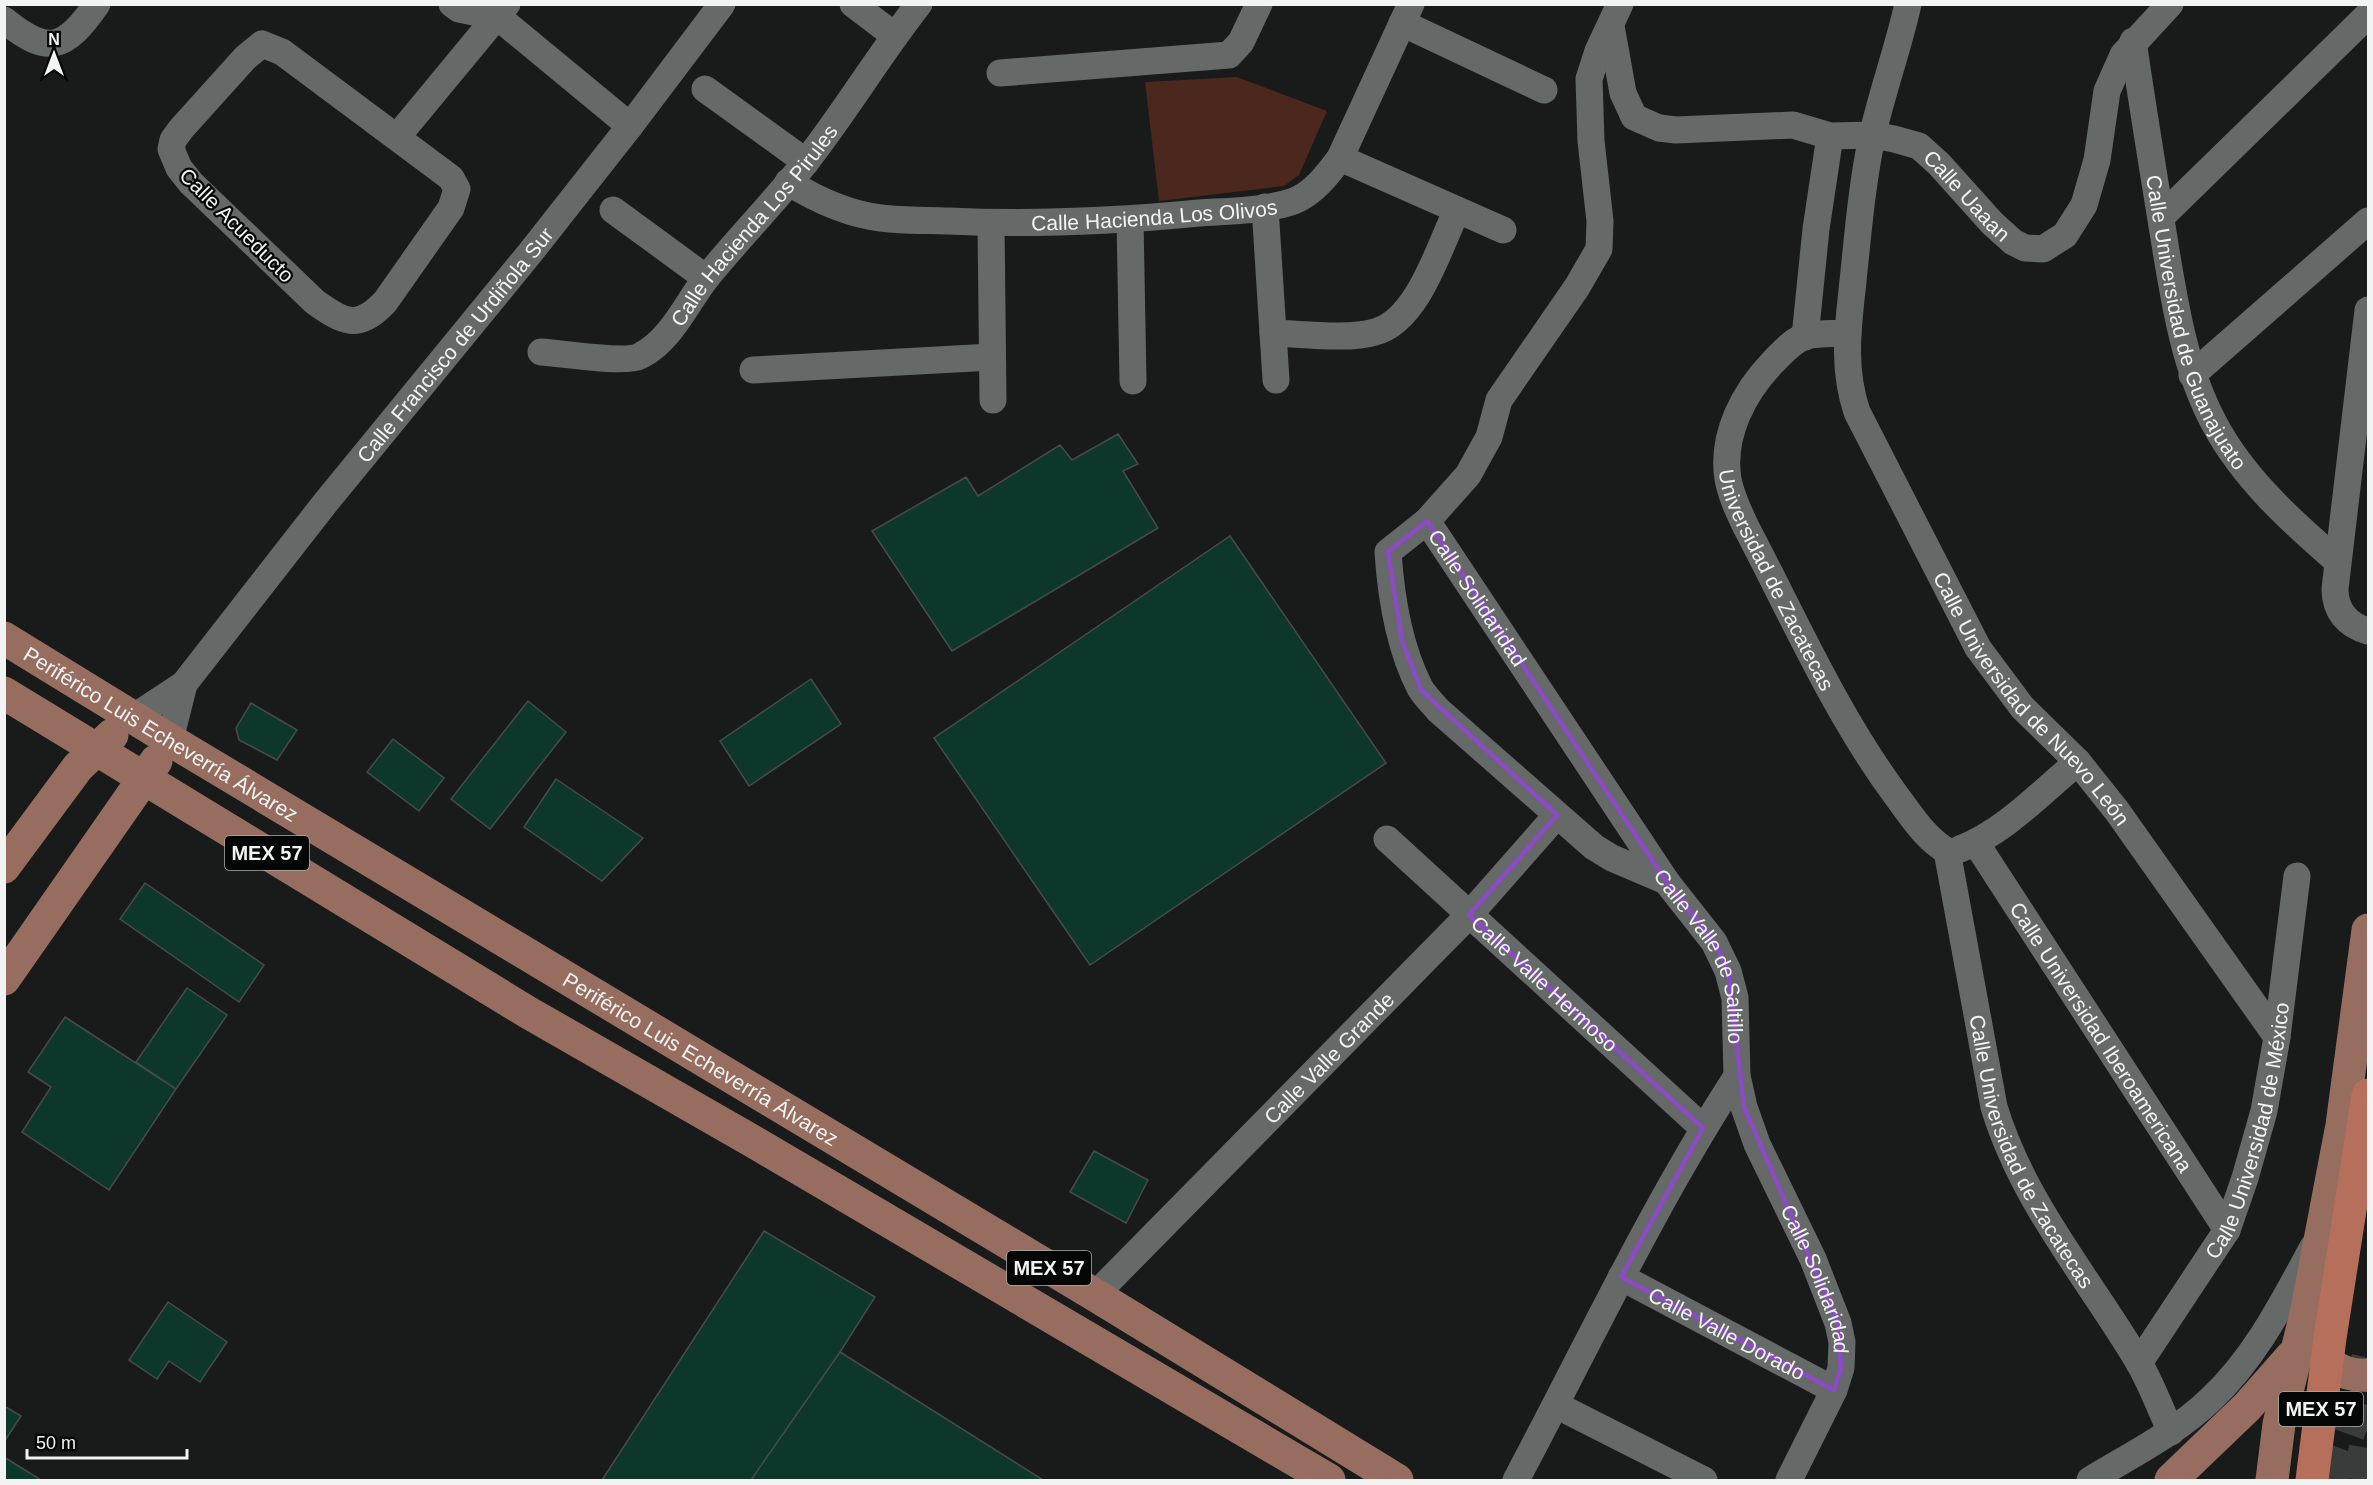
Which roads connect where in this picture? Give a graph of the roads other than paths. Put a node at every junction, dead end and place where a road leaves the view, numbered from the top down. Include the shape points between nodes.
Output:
1 (97, 4) edge
2 (453, 4) edge
3 (722, 4) edge
4 (853, 4) edge
5 (919, 4) edge
6 (1259, 4) edge
7 (1908, 4) edge
8 (2170, 4) edge
9 (497, 9) edge
10 (1407, 14) edge
11 (1615, 15) edge
12 (2368, 15) edge
13 (4, 20) edge
14 (895, 36) junction
15 (2133, 41) junction
16 (1000, 73) dead end
17 (705, 89) dead end
18 (1544, 90) dead end
19 (630, 126) junction
20 (1873, 135) junction
21 (1830, 136) junction
22 (397, 137) junction
23 (1340, 158) junction
24 (806, 162) junction
25 (788, 183) junction
26 (1265, 207) junction
27 (613, 210) dead end
28 (1457, 210) junction
29 (2161, 217) junction
30 (1130, 220) junction
31 (2368, 221) edge
32 (991, 223) junction
33 (1503, 230) dead end
34 (706, 278) junction
35 (2368, 310) edge
36 (1274, 333) junction
37 (1848, 333) junction
38 (1805, 337) junction
39 (541, 352) dead end
40 (992, 357) junction
41 (753, 370) dead end
42 (2192, 375) junction
43 (1276, 380) dead end
44 (1132, 381) dead end
45 (993, 400) dead end
46 (1427, 521) junction
47 (2337, 561) junction
48 (2368, 631) edge
49 (4, 638) edge
50 (184, 684) junction
51 (4, 693) edge
52 (134, 717) junction
53 (170, 741) junction
54 (95, 749) junction
55 (2078, 762) junction
56 (144, 778) junction
57 (1557, 815) junction
58 (1387, 839) dead end
59 (1976, 843) junction
60 (1947, 851) junction
61 (4, 867) edge
62 (2297, 876) dead end
63 (1666, 881) junction
64 (1469, 915) junction
65 (2368, 930) edge
66 (4, 979) edge
67 (603, 999) junction
68 (529, 1013) junction
69 (2277, 1037) junction
70 (1737, 1076) junction
71 (2368, 1095) edge
72 (1703, 1128) junction
73 (2227, 1230) junction
74 (2321, 1233) junction
75 (1621, 1277) junction
76 (1095, 1295) junction
77 (2306, 1314) junction
78 (2295, 1352) junction
79 (2139, 1363) junction
80 (2368, 1375) edge
81 (1834, 1390) junction
82 (1556, 1405) junction
83 (2171, 1432) junction
84 (1329, 1480) edge
85 (1397, 1480) edge
86 (1516, 1480) edge
87 (1704, 1480) edge
88 (1789, 1480) edge
89 (2090, 1480) edge
90 (2171, 1480) edge
91 (2272, 1480) edge
92 (2304, 1480) edge
93 (2312, 1480) edge

1 - 13 street via 72,35 57,43 44,45 30,39
2 - 9 street via 459,9
3 - 19 street, Calle Francisco de Urdiñola Sur
4 - 14 street
5 - 14 street, Calle Hacienda Los Pirules
6 - 16 street via 1241,42 1229,55
7 - 20 street, Calle Universidad de Nuevo León
8 - 15 street, Calle Uaaan
9 - 19 street
9 - 22 street
10 - 18 street
10 - 23 street, Calle Hacienda Los Olivos
11 - 21 street, Calle Uaaan via 1623,93 1634,117 1659,128 1676,130 1793,125
11 - 46 street, Calle Solidaridad via 1589,79 1599,249 1499,400 1489,437 1468,475
12 - 29 street
14 - 24 street, Calle Hacienda Los Pirules
15 - 20 street, Calle Uaaan via 2107,91 2097,160 2084,205 2065,235 2043,249 2025,248 2003,235 1919,146
15 - 29 street, Calle Universidad de Guanajuato
17 - 24 street
19 - 50 street, Calle Francisco de Urdiñola Sur
20 - 21 street, Calle Uaaan
20 - 37 street, Calle Universidad de Nuevo León
21 - 38 street
22 - 22 street, Calle Acueducto via 282,52 262,44 181,129 171,149 191,183 315,302 349,322 374,314 385,302 457,196 458,189 451,177
23 - 26 street, Calle Hacienda Los Olivos via 1309,192 1295,200
23 - 28 street
24 - 25 street, Calle Hacienda Los Pirules
25 - 32 street, Calle Hacienda Los Olivos via 817,200 881,218
25 - 34 street, Calle Hacienda Los Pirules
26 - 30 street, Calle Hacienda Los Olivos
26 - 36 street
27 - 34 street
28 - 33 street
28 - 36 street via 1410,308 1392,325 1374,333
29 - 42 street, Calle Universidad de Guanajuato
30 - 32 street, Calle Hacienda Los Olivos
30 - 44 street
31 - 42 street
32 - 40 street
34 - 39 street, Calle Hacienda Los Pirules via 671,329 639,357
35 - 47 street
36 - 43 street
37 - 38 street
37 - 55 street, Calle Universidad de Nuevo León via 1847,377 1857,412 1978,648 2022,707
38 - 60 street, Universidad de Zacatecas via 1787,348 1744,400 1732,427 1728,479 1746,527 1872,763 1919,827
40 - 41 street
40 - 45 street
42 - 47 street, Calle Universidad de Guanajuato via 2214,424 2248,474 2288,519
46 - 57 street, Calle Valle de Saltillo via 1388,552 1402,641 1421,690 1438,710
46 - 63 street, Calle Solidaridad
47 - 48 street via 2335,601 2339,613
49 - 52 main road, Periférico Luis Echeverría Álvarez / MEX 57
50 - 52 street, Calle Francisco de Urdiñola Sur
50 - 53 street, Calle Francisco de Urdiñola Sur
51 - 54 main road, Periférico Luis Echeverría Álvarez / MEX 57
52 - 53 main road, Periférico Luis Echeverría Álvarez / MEX 57
52 - 54 main road
53 - 56 main road
53 - 67 main road, Periférico Luis Echeverría Álvarez / MEX 57
54 - 56 main road, Periférico Luis Echeverría Álvarez / MEX 57
54 - 61 main road
55 - 59 street
55 - 69 street, Calle Universidad de Nuevo León
56 - 66 main road
56 - 68 main road, Periférico Luis Echeverría Álvarez / MEX 57
57 - 63 street, Calle Valle de Saltillo via 1612,858
57 - 64 street, Calle Valle Grande
58 - 64 street, Calle Valle Hermoso
59 - 60 street
59 - 73 street, Calle Universidad Iberoamericana
60 - 79 street, Calle Universidad de Zacatecas via 1994,1107 2004,1141 2033,1199
62 - 69 street, Calle Universidad de México
63 - 70 street, Calle Valle de Saltillo via 1714,942 1728,971 1735,998
64 - 72 street, Calle Valle Hermoso
64 - 76 street, Calle Valle Grande
65 - 74 main road via 2342,1125
67 - 68 main road via 570,999
67 - 76 main road, Periférico Luis Echeverría Álvarez / MEX 57
68 - 84 main road, Periférico Luis Echeverría Álvarez / MEX 57
69 - 73 street, Calle Universidad de México via 2264,1111
70 - 72 street, Calle Valle de Saltillo
70 - 81 street, Calle Solidaridad via 1757,1144 1808,1248 1838,1323 1841,1368
71 - 93 highway, MEX 57
72 - 75 street, Calle Valle de Saltillo
73 - 79 street, Calle Universidad de México
74 - 77 main road
74 - 83 street via 2275,1317 2243,1363 2211,1399
75 - 81 street, Calle Valle Dorado
75 - 82 street, Calle Valle de Saltillo
76 - 85 main road, Periférico Luis Echeverría Álvarez / MEX 57
77 - 78 main road
77 - 80 main road via 2320,1354 2337,1368 2358,1376
77 - 92 main road via 2310,1434
78 - 90 main road via 2247,1407
78 - 91 main road via 2279,1424
79 - 83 street, Calle Universidad de Zacatecas
81 - 88 street, Calle Solidaridad
82 - 86 street, Calle Valle de Saltillo
82 - 87 street
83 - 89 street

